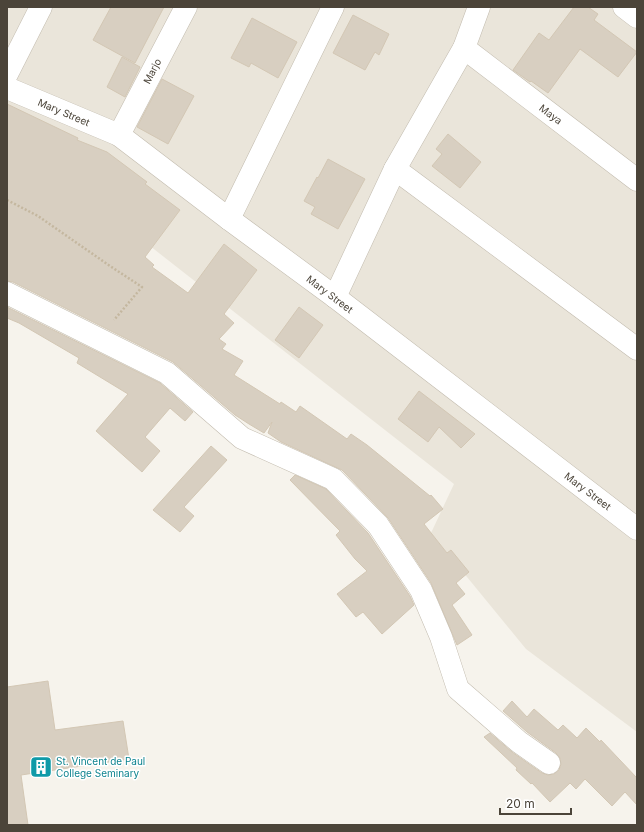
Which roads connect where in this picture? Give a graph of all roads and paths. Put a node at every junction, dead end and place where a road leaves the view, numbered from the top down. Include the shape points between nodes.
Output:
1 (41, 7) edge
2 (186, 7) edge
3 (333, 7) edge
4 (479, 7) edge
5 (624, 7) edge
6 (637, 17) edge
7 (464, 48) junction
8 (7, 74) edge
9 (7, 88) edge
10 (119, 135) junction
11 (394, 169) junction
12 (637, 180) edge
13 (7, 200) edge
14 (229, 219) junction
15 (7, 293) edge
16 (335, 297) junction
17 (98, 339) junction
18 (637, 349) edge
19 (637, 529) edge
20 (549, 763) dead end

1 - 8 street
2 - 10 street, Marjo
3 - 14 street
4 - 7 street
5 - 6 street
7 - 11 street
7 - 12 street, Maya
9 - 10 street, Mary Street
10 - 14 street, Mary Street
11 - 16 street
11 - 18 street
13 - 17 path via 38,216 142,287
14 - 16 street, Mary Street
15 - 17 street
16 - 19 street, Mary Street
17 - 20 street via 167,373 242,438 333,479 378,525 421,590 458,689 519,742

